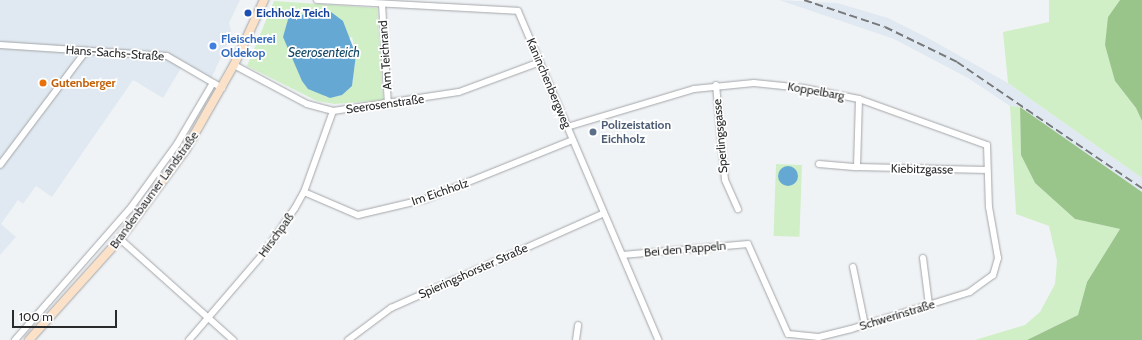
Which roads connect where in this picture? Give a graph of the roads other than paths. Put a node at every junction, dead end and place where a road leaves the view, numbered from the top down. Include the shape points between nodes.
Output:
1 (264, 0) edge
2 (317, 0) edge
3 (382, 4) junction
4 (0, 45) edge
5 (86, 51) junction
6 (540, 62) junction
7 (234, 66) junction
8 (213, 83) junction
9 (716, 84) junction
10 (222, 88) junction
11 (859, 99) junction
12 (388, 105) junction
13 (333, 111) junction
14 (567, 127) junction
15 (573, 140) junction
16 (819, 164) dead end
17 (0, 165) edge
18 (857, 167) junction
19 (987, 170) junction
20 (304, 192) junction
21 (738, 209) dead end
22 (604, 213) junction
23 (991, 220) joint
24 (120, 239) junction
25 (748, 244) joint
26 (622, 254) junction
27 (923, 258) dead end
28 (853, 267) dead end
29 (930, 305) junction
30 (209, 316) junction
31 (578, 325) dead end
32 (865, 325) junction
33 (787, 337) edge
34 (15, 340) edge
35 (29, 340) edge
36 (189, 340) edge
37 (234, 340) edge
38 (348, 340) edge
39 (576, 340) edge
40 (658, 340) edge

1 - 7 main road, Brandenbaumer Landstraße
2 - 3 street, Kaninchenbergweg
3 - 6 street, Kaninchenbergweg via 518,11
3 - 12 street, Am Teichrand
4 - 5 street, Hans-Sachs-Straße
5 - 8 street, Hans-Sachs-Straße via 167,56
5 - 17 street
6 - 12 street, Seerosenstraße via 459,92
6 - 14 street, Kaninchenbergweg
7 - 10 main road, Brandenbaumer Landstraße
7 - 13 street, Seerosenstraße via 307,104
8 - 10 street, Hans-Sachs-Straße
8 - 34 street, Brandenbaumer Landstraße via 177,144 129,210
9 - 11 street, Koppelbarg via 778,85
9 - 14 street, Koppelbarg
9 - 21 street, Sperlingsgasse via 725,180
10 - 24 main road, Brandenbaumer Landstraße via 186,149
11 - 18 street
11 - 19 street, Koppelbarg via 985,142
12 - 13 street, Seerosenstraße
13 - 20 street, Hirschpaß
14 - 15 street, Kaninchenbergweg
15 - 20 street, Im Eichholz via 426,199 358,215
15 - 22 street, Kaninchenbergweg
16 - 18 street, Kiebitzgasse
18 - 19 street, Kiebitzgasse
19 - 23 street, Koppelbarg
20 - 30 street, Hirschpaß via 263,254
22 - 26 street, Kaninchenbergweg
22 - 38 street, Spieringshorster Straße via 391,308
23 - 29 street, Schwerinstraße via 998,258 993,275 970,292
24 - 30 street
24 - 35 main road, Brandenbaumer Landstraße
25 - 26 street, Bei den Pappeln
25 - 33 street, Schwerinstraße
26 - 40 street, Kaninchenbergweg
27 - 29 street
28 - 32 street
29 - 32 street, Schwerinstraße
30 - 36 street, Hirschpaß
30 - 37 street
31 - 39 street
32 - 33 street, Schwerinstraße via 818,337

